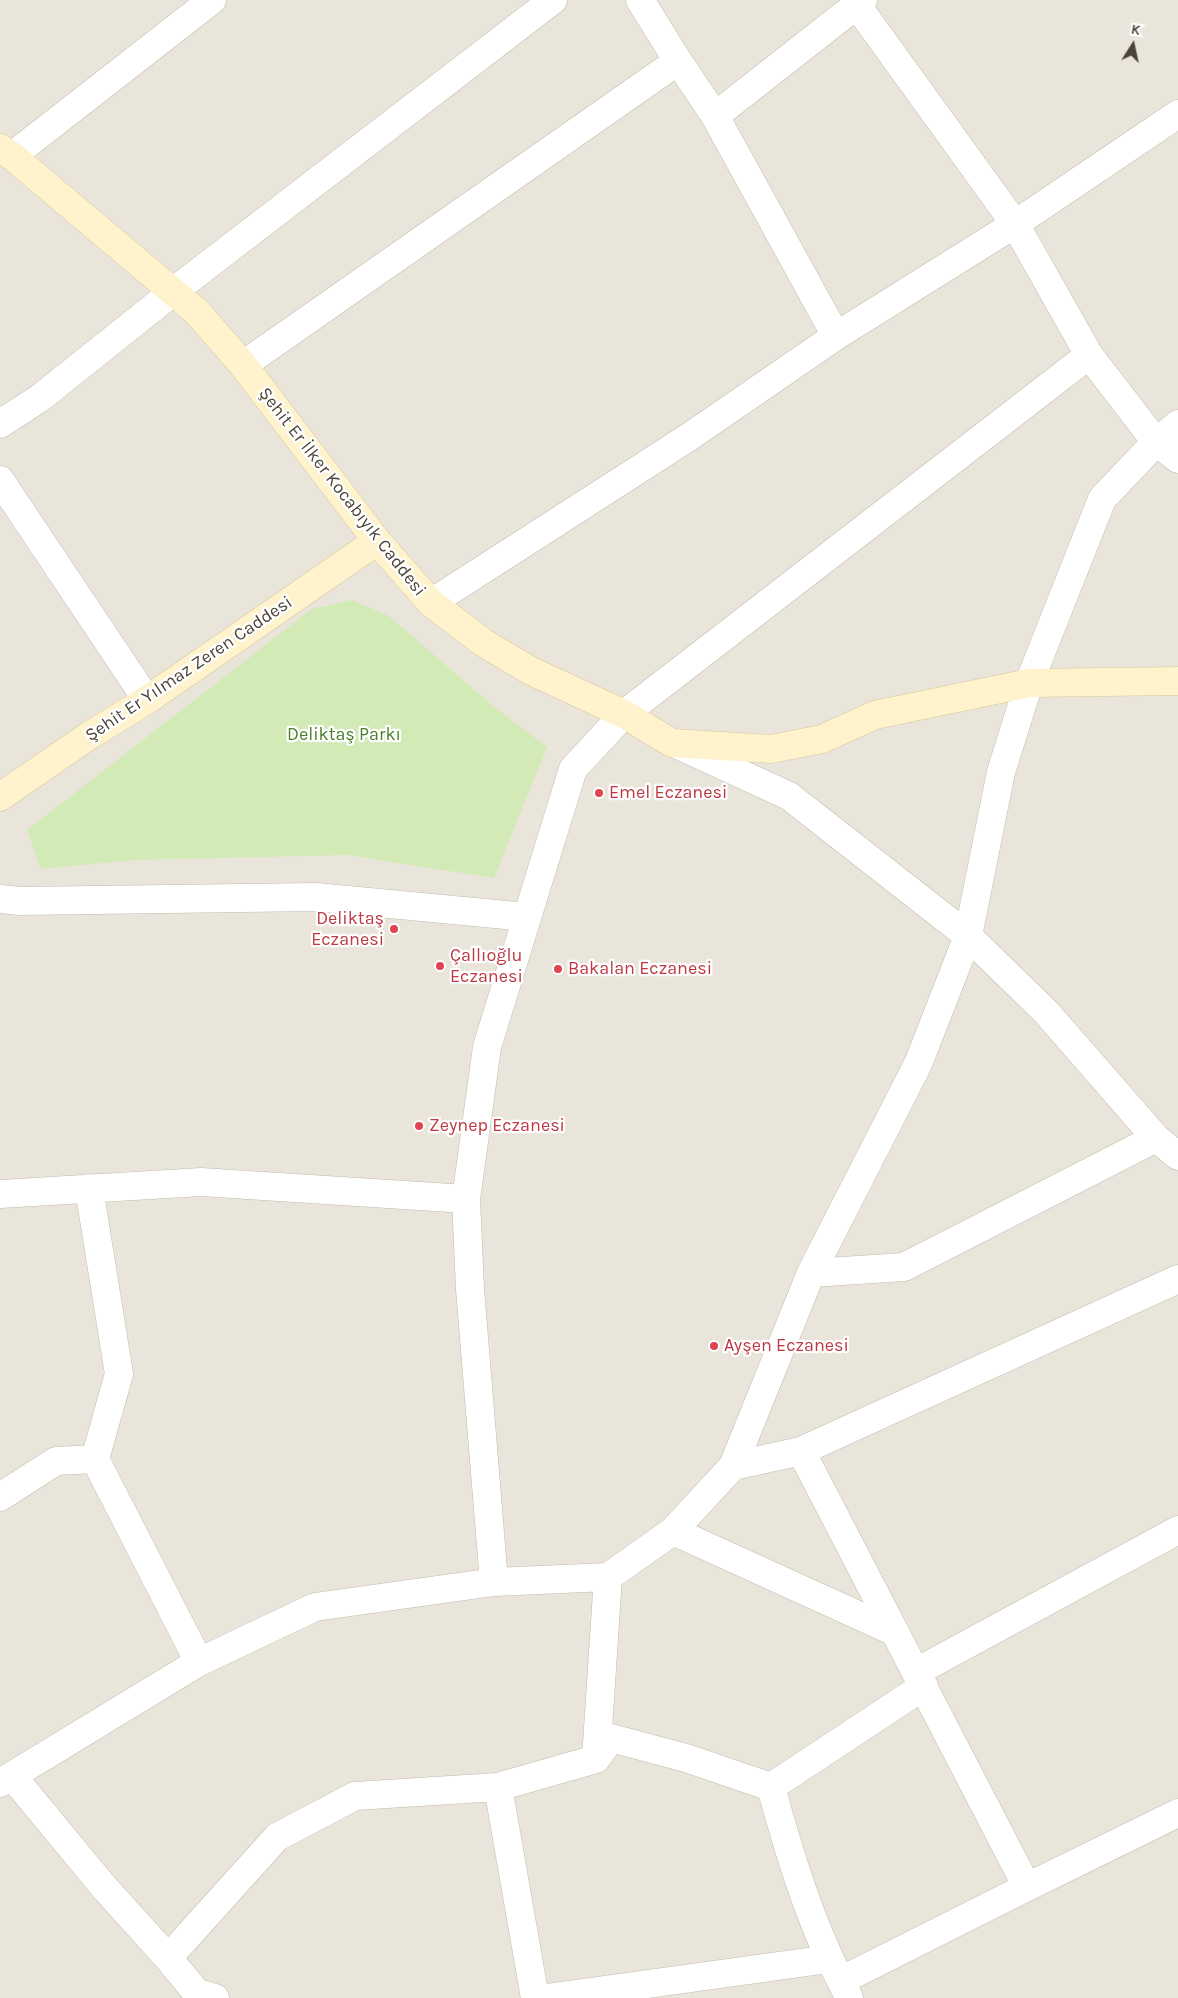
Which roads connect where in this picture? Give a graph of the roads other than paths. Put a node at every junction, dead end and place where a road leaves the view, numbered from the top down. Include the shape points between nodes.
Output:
1 (212, 0) edge
2 (553, 0) edge
3 (640, 0) edge
4 (859, 2) edge
5 (678, 62) junction
6 (1178, 114) edge
7 (715, 116) junction
8 (6, 152) edge
9 (1015, 224) junction
10 (174, 291) junction
11 (836, 336) junction
12 (1089, 355) junction
13 (243, 365) junction
14 (0, 424) edge
15 (1178, 424) edge
16 (1156, 442) junction
17 (1178, 460) edge
18 (0, 480) edge
19 (377, 541) junction
20 (431, 603) junction
21 (1178, 681) edge
22 (1029, 683) junction
23 (147, 700) junction
24 (624, 714) junction
25 (672, 742) junction
26 (0, 796) edge
27 (0, 899) edge
28 (527, 917) junction
29 (968, 936) junction
30 (1156, 1138) junction
31 (1178, 1156) edge
32 (89, 1188) junction
33 (0, 1194) edge
34 (466, 1199) junction
35 (811, 1273) junction
36 (1178, 1279) edge
37 (800, 1451) junction
38 (95, 1459) junction
39 (733, 1466) junction
40 (0, 1496) edge
41 (1178, 1530) edge
42 (673, 1531) junction
43 (608, 1577) junction
44 (494, 1582) junction
45 (895, 1632) junction
46 (199, 1662) junction
47 (920, 1679) junction
48 (596, 1759) junction
49 (6, 1780) edge
50 (498, 1787) junction
51 (771, 1787) junction
52 (1178, 1813) edge
53 (1027, 1886) junction
54 (168, 1958) junction
55 (840, 1979) edge
56 (200, 1996) edge
57 (535, 1998) edge
58 (546, 1998) edge

1 - 8 street
2 - 10 street
3 - 5 street
4 - 7 street
4 - 9 street
5 - 7 street
5 - 13 street
6 - 9 street
7 - 11 street
8 - 10 main road, Şehit Er İlker Kocabıyık Caddesi
9 - 11 street
9 - 12 street
10 - 13 main road, Şehit Er İlker Kocabıyık Caddesi via 197,312
10 - 14 street via 40,398
11 - 20 street via 689,437
12 - 16 street
12 - 24 street
13 - 19 main road, Şehit Er İlker Kocabıyık Caddesi
15 - 16 street
16 - 17 street
16 - 22 street via 1102,499
18 - 23 street
19 - 20 main road, Şehit Er İlker Kocabıyık Caddesi
19 - 23 main road, Şehit Er Yılmaz Zeren Caddesi
20 - 24 main road, Şehit Er İlker Kocabıyık Caddesi via 484,643 531,671
21 - 22 main road, Şehit Er İlker Kocabıyık Caddesi
22 - 25 main road, Şehit Er İlker Kocabıyık Caddesi via 875,715 822,739 770,749
22 - 29 street via 1001,772
23 - 26 main road, Şehit Er Yılmaz Zeren Caddesi
24 - 25 main road, Şehit Er İlker Kocabıyık Caddesi
24 - 28 street via 573,769
25 - 29 street via 789,796
27 - 28 street via 316,897
28 - 34 street via 488,1047
29 - 30 street via 1046,1012
29 - 35 street via 918,1064
30 - 31 street
30 - 35 street via 904,1266
32 - 33 street
32 - 34 street via 201,1182
32 - 38 street via 119,1374
34 - 44 street via 470,1289
35 - 39 street
36 - 37 street
37 - 39 street
37 - 45 street
38 - 40 street via 56,1461
38 - 46 street
39 - 42 street
41 - 47 street
42 - 43 street
42 - 45 street
43 - 44 street
43 - 48 street
44 - 46 street via 315,1607
45 - 47 street
46 - 49 street
47 - 51 street
47 - 53 street
48 - 50 street
48 - 51 street via 611,1738 686,1758
49 - 54 street
50 - 54 street via 355,1796 277,1838
50 - 57 street
51 - 55 street via 790,1859
52 - 53 street
53 - 55 street
54 - 56 street
55 - 58 street

